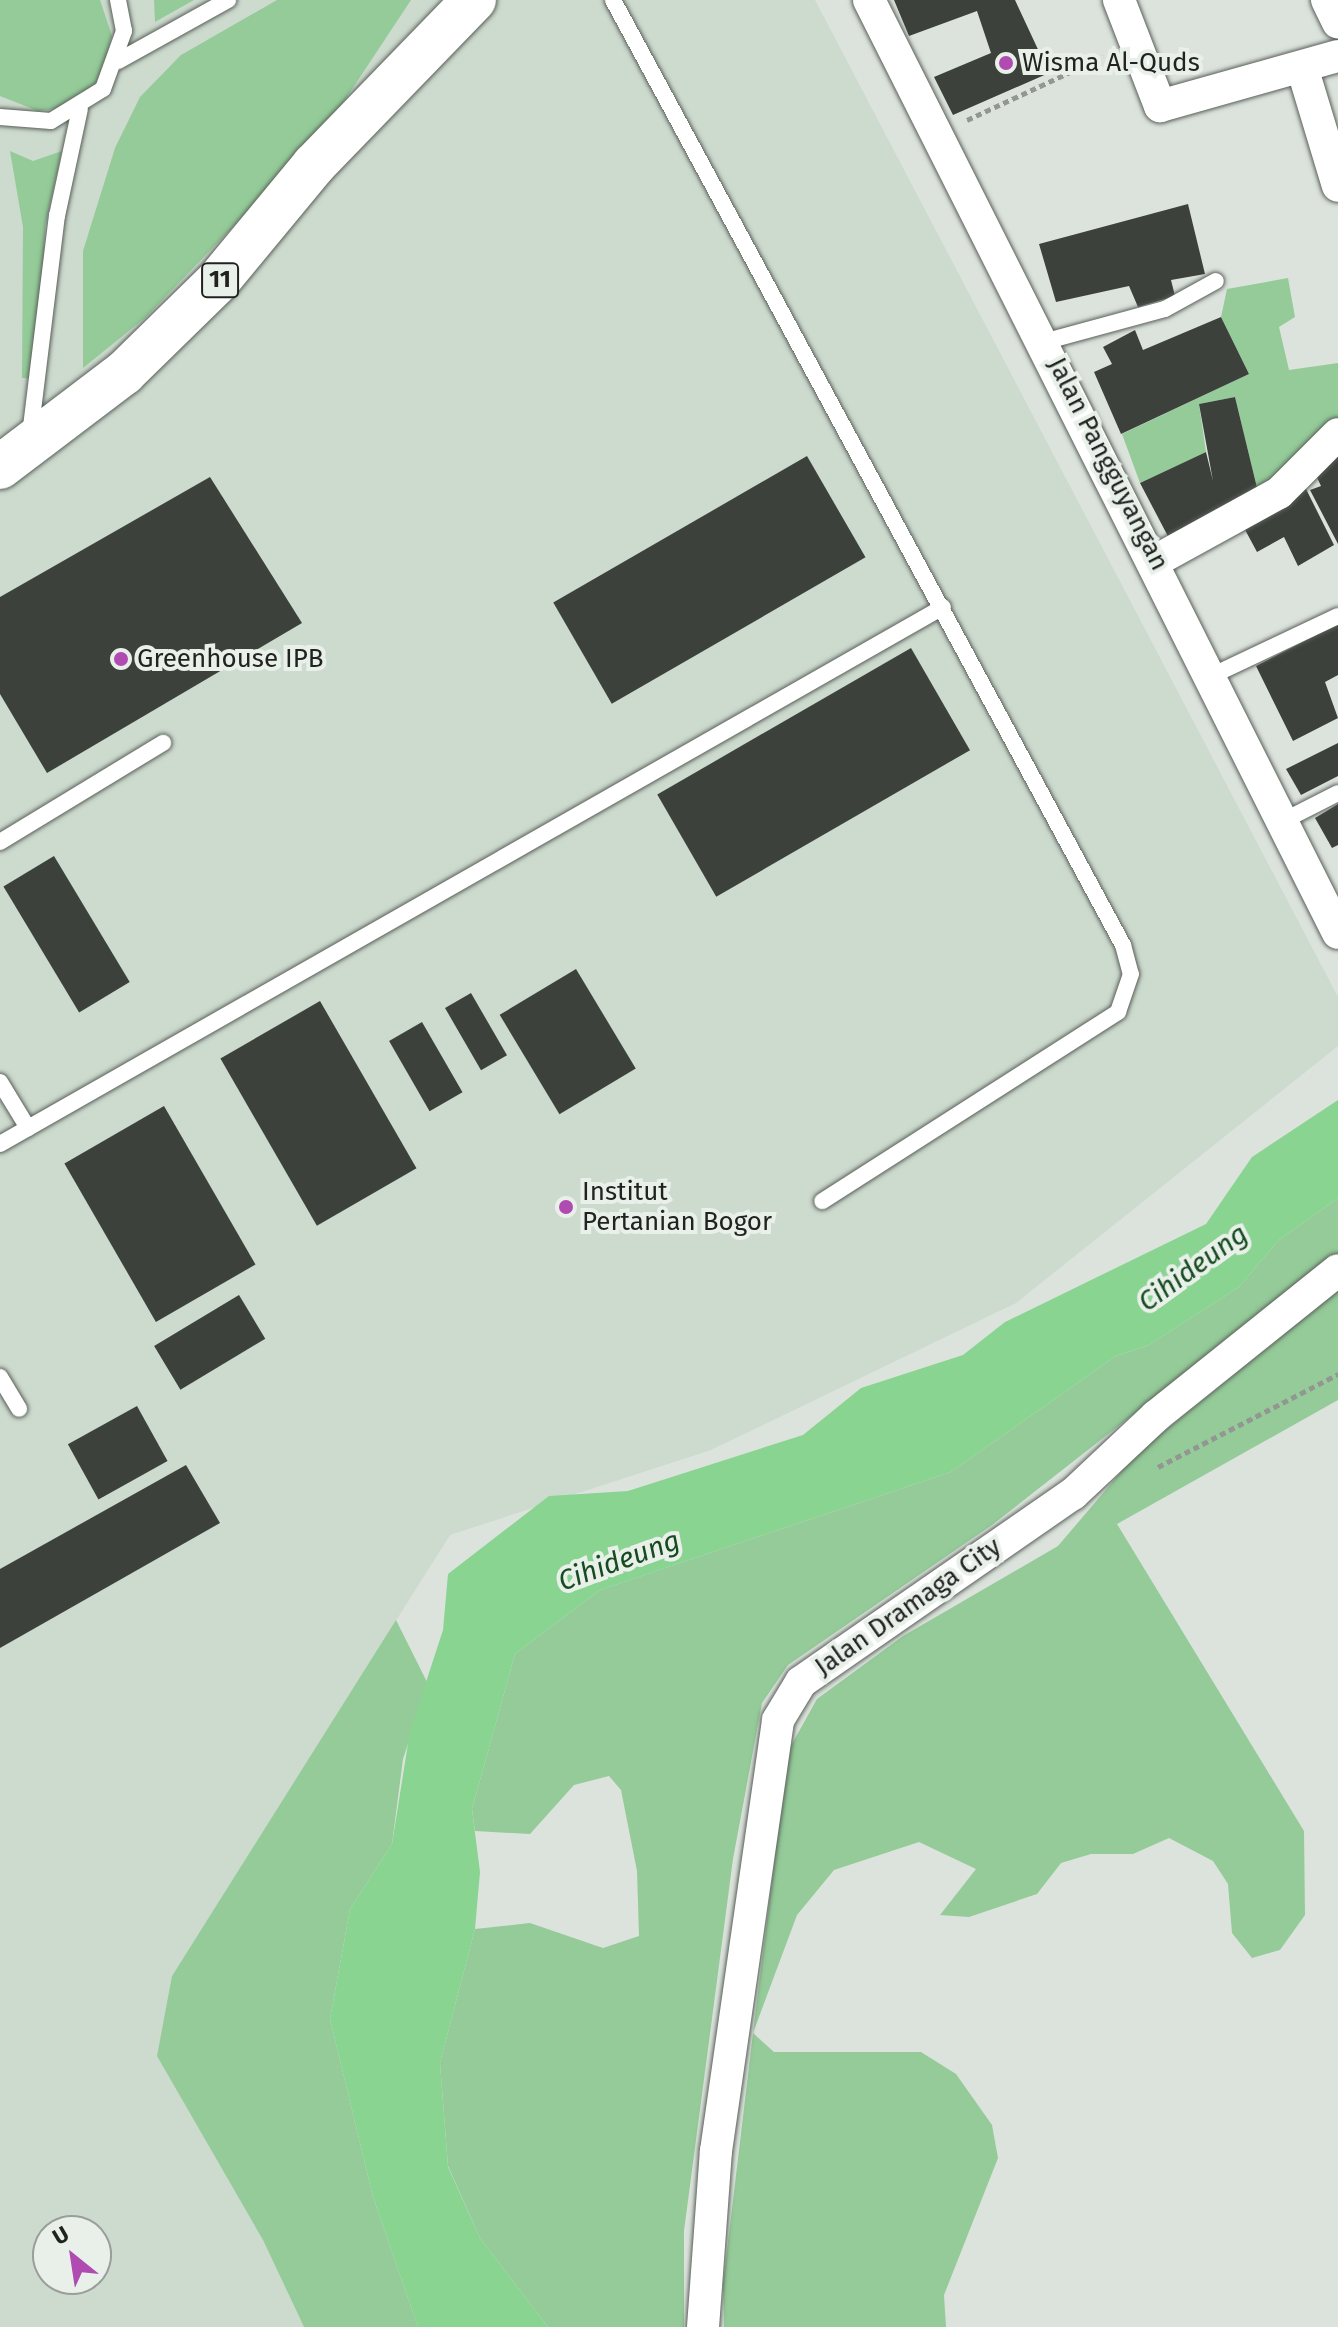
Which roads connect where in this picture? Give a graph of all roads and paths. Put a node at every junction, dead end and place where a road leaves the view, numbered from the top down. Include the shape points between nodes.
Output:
1 (118, 0) edge
2 (228, 0) edge
3 (436, 0) edge
4 (474, 0) edge
5 (613, 0) edge
6 (869, 0) edge
7 (1119, 0) edge
8 (1327, 0) edge
9 (1338, 23) edge
10 (1136, 41) junction
11 (1338, 56) edge
12 (118, 61) junction
13 (411, 64) junction
14 (1302, 67) junction
15 (80, 109) junction
16 (0, 117) edge
17 (937, 134) junction
18 (1338, 186) edge
19 (1216, 281) dead end
20 (1047, 341) junction
21 (1338, 434) edge
22 (14, 457) edge
23 (1157, 560) junction
24 (943, 607) junction
25 (1338, 616) edge
26 (1211, 676) junction
27 (163, 743) dead end
28 (1338, 793) edge
29 (1285, 820) junction
30 (0, 842) edge
31 (1338, 933) edge
32 (0, 1082) edge
33 (28, 1128) junction
34 (0, 1144) edge
35 (822, 1201) dead end
36 (1338, 1270) edge
37 (0, 1377) edge
38 (19, 1409) dead end
39 (703, 2327) edge

1 - 12 lane
2 - 12 lane
3 - 13 highway, 11
4 - 13 highway, 11
5 - 24 lane
6 - 17 street, Jalan Pangguyangan
7 - 10 street
8 - 9 street
10 - 14 street via 1160,106
10 - 17 path
11 - 14 street
12 - 15 lane
13 - 22 highway, 11 via 314,165 218,281 124,373
14 - 18 street
15 - 16 lane via 51,121
15 - 22 lane via 57,216 49,326
17 - 20 street, Jalan Pangguyangan
19 - 20 lane via 1165,309
20 - 23 street, Jalan Pangguyangan
21 - 23 street via 1279,493
23 - 26 street, Jalan Pangguyangan
24 - 33 lane
24 - 35 lane via 1123,945 1131,974 1118,1012
25 - 26 lane
26 - 29 street, Jalan Pangguyangan
27 - 30 lane
28 - 29 lane
29 - 31 street, Jalan Pangguyangan
32 - 33 lane
33 - 34 lane
36 - 39 street, Jalan Dramaga City via 1156,1416 1073,1494 801,1682 785,1708 766,1765 716,2151
37 - 38 lane

